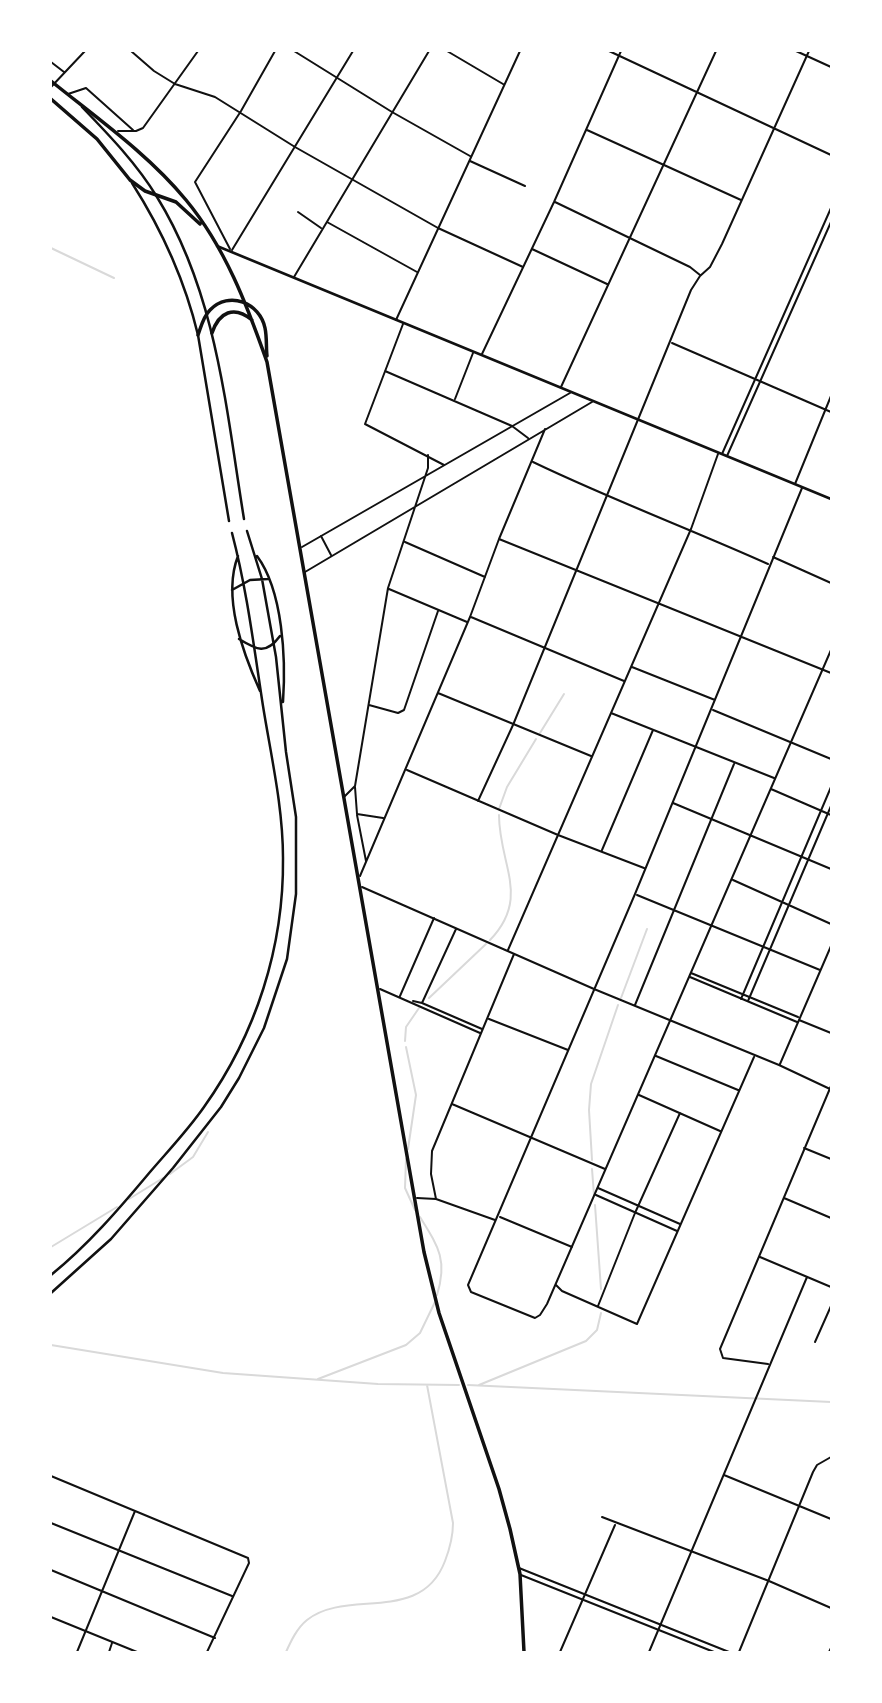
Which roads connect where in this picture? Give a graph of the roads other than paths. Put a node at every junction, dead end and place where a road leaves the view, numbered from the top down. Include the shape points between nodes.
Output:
1 (85, 51) edge
2 (131, 51) edge
3 (198, 51) edge
4 (275, 51) edge
5 (293, 51) edge
6 (353, 51) edge
7 (429, 51) edge
8 (447, 51) edge
9 (520, 51) edge
10 (609, 51) edge
11 (621, 51) edge
12 (716, 51) edge
13 (796, 51) edge
14 (809, 51) edge
15 (619, 55) junction
16 (807, 56) junction
17 (51, 62) edge
18 (831, 67) edge
19 (64, 72) junction
20 (337, 78) junction
21 (52, 84) edge
22 (176, 84) junction
23 (504, 84) junction
24 (697, 93) junction
25 (67, 94) junction
26 (51, 99) edge
27 (82, 107) junction
28 (240, 111) junction
29 (392, 112) junction
30 (775, 128) junction
31 (586, 129) junction
32 (134, 131) junction
33 (116, 132) junction
34 (295, 147) junction
35 (831, 155) edge
36 (471, 156) junction
37 (469, 160) junction
38 (664, 165) junction
39 (352, 178) junction
40 (130, 180) junction
41 (525, 186) dead end
42 (156, 195) junction
43 (742, 200) junction
44 (554, 202) junction
45 (831, 208) edge
46 (299, 212) dead end
47 (326, 222) junction
48 (831, 222) edge
49 (438, 228) junction
50 (322, 229) junction
51 (208, 233) junction
52 (630, 237) junction
53 (217, 246) junction
54 (531, 249) junction
55 (231, 251) junction
56 (808, 260) junction
57 (813, 262) junction
58 (523, 267) junction
59 (417, 272) junction
60 (700, 276) junction
61 (294, 277) junction
62 (608, 284) junction
63 (246, 302) junction
64 (207, 313) junction
65 (396, 320) junction
66 (253, 321) junction
67 (403, 323) junction
68 (212, 333) junction
69 (198, 335) junction
70 (670, 342) junction
71 (474, 352) junction
72 (481, 355) junction
73 (267, 362) junction
74 (384, 370) junction
75 (755, 380) junction
76 (760, 382) junction
77 (561, 388) junction
78 (571, 392) junction
79 (831, 396) edge
80 (454, 401) junction
81 (593, 401) junction
82 (825, 410) junction
83 (831, 412) edge
84 (638, 420) junction
85 (512, 426) junction
86 (545, 429) junction
87 (529, 438) junction
88 (720, 454) junction
89 (428, 455) junction
90 (726, 457) junction
91 (532, 461) junction
92 (444, 465) junction
93 (424, 477) junction
94 (795, 484) junction
95 (802, 487) junction
96 (606, 497) junction
97 (831, 499) edge
98 (416, 505) junction
99 (244, 519) dead end
100 (229, 521) dead end
101 (691, 529) junction
102 (247, 531) dead end
103 (232, 533) dead end
104 (321, 536) junction
105 (499, 539) junction
106 (404, 542) junction
107 (300, 548) junction
108 (254, 552) junction
109 (237, 556) junction
110 (332, 556) junction
111 (772, 557) junction
112 (769, 565) junction
113 (576, 569) junction
114 (304, 573) junction
115 (485, 577) junction
116 (262, 579) junction
117 (269, 579) junction
118 (245, 583) junction
119 (831, 583) edge
120 (388, 588) junction
121 (232, 590) junction
122 (656, 604) junction
123 (438, 611) junction
124 (470, 617) junction
125 (467, 622) junction
126 (281, 635) junction
127 (741, 637) junction
128 (239, 639) junction
129 (274, 644) junction
130 (544, 647) junction
131 (256, 649) junction
132 (831, 650) edge
133 (631, 667) junction
134 (823, 670) junction
135 (831, 673) edge
136 (625, 681) junction
137 (437, 692) junction
138 (262, 695) junction
139 (716, 700) junction
140 (369, 705) junction
141 (283, 708) junction
142 (712, 710) junction
143 (611, 713) junction
144 (513, 725) junction
145 (653, 730) junction
146 (792, 742) junction
147 (696, 748) junction
148 (592, 757) junction
149 (831, 759) edge
150 (734, 764) junction
151 (405, 769) junction
152 (775, 779) junction
153 (355, 786) junction
154 (831, 787) edge
155 (771, 789) junction
156 (343, 798) junction
157 (478, 802) junction
158 (672, 803) junction
159 (831, 806) edge
160 (821, 810) junction
161 (357, 814) junction
162 (830, 814) edge
163 (385, 819) junction
164 (713, 820) junction
165 (558, 835) junction
166 (751, 835) junction
167 (601, 851) junction
168 (801, 856) junction
169 (808, 859) junction
170 (366, 862) junction
171 (645, 869) junction
172 (831, 869) edge
173 (732, 879) junction
174 (358, 880) junction
175 (359, 886) junction
176 (635, 894) junction
177 (781, 902) junction
178 (790, 906) junction
179 (673, 910) junction
180 (434, 918) junction
181 (831, 924) edge
182 (711, 926) junction
183 (456, 928) junction
184 (831, 946) edge
185 (763, 948) junction
186 (508, 950) junction
187 (770, 951) junction
188 (515, 953) junction
189 (820, 970) junction
190 (691, 972) junction
191 (689, 977) junction
192 (377, 987) junction
193 (594, 989) junction
194 (743, 994) junction
195 (399, 997) junction
196 (750, 997) junction
197 (741, 999) junction
198 (748, 1001) junction
199 (412, 1002) junction
200 (422, 1003) junction
201 (635, 1006) junction
202 (488, 1018) junction
203 (798, 1020) junction
204 (670, 1021) junction
205 (483, 1029) junction
206 (481, 1033) junction
207 (831, 1033) edge
208 (569, 1051) junction
209 (655, 1056) junction
210 (754, 1056) junction
211 (779, 1065) junction
212 (831, 1087) edge
213 (739, 1090) junction
214 (638, 1095) junction
215 (827, 1097) junction
216 (831, 1098) edge
217 (451, 1103) junction
218 (680, 1113) junction
219 (721, 1131) junction
220 (531, 1138) junction
221 (804, 1148) junction
222 (831, 1159) edge
223 (606, 1170) junction
224 (598, 1188) junction
225 (595, 1195) junction
226 (783, 1197) junction
227 (416, 1198) junction
228 (436, 1199) junction
229 (638, 1206) junction
230 (635, 1213) junction
231 (499, 1216) junction
232 (831, 1218) edge
233 (497, 1221) junction
234 (681, 1224) junction
235 (678, 1231) junction
236 (572, 1247) junction
237 (760, 1257) junction
238 (51, 1275) edge
239 (807, 1277) junction
240 (556, 1285) junction
241 (831, 1287) edge
242 (51, 1293) edge
243 (831, 1306) edge
244 (597, 1307) junction
245 (815, 1342) dead end
246 (769, 1364) junction
247 (831, 1457) edge
248 (723, 1475) junction
249 (51, 1476) edge
250 (798, 1506) junction
251 (135, 1511) junction
252 (602, 1517) dead end
253 (831, 1519) edge
254 (51, 1523) edge
255 (616, 1523) junction
256 (119, 1550) junction
257 (690, 1552) junction
258 (519, 1568) junction
259 (51, 1570) edge
260 (520, 1574) junction
261 (769, 1581) junction
262 (102, 1591) junction
263 (586, 1594) junction
264 (233, 1597) junction
265 (583, 1599) junction
266 (831, 1608) edge
267 (51, 1617) edge
268 (661, 1625) junction
269 (659, 1630) junction
270 (85, 1631) junction
271 (216, 1638) junction
272 (113, 1642) junction
273 (831, 1648) edge
274 (562, 1651) edge
275 (77, 1652) edge
276 (109, 1652) edge
277 (137, 1652) edge
278 (207, 1652) edge
279 (524, 1652) edge
280 (649, 1652) edge
281 (713, 1652) edge
282 (729, 1652) edge
283 (739, 1652) edge
284 (830, 1652) edge

1 - 19 street
2 - 22 street
3 - 22 street
4 - 28 street
5 - 20 street
6 - 20 street
7 - 29 street
8 - 23 street
9 - 23 street
10 - 15 street
11 - 15 street
12 - 24 street
13 - 16 street
14 - 16 street
15 - 24 street
15 - 31 street
16 - 18 street
16 - 30 street
17 - 19 street
19 - 21 street
20 - 29 street
20 - 34 street
21 - 25 highway
22 - 28 street via 209,94
22 - 32 street via 143,128
23 - 36 street
24 - 30 street
24 - 38 street
25 - 27 highway
25 - 32 street via 86,88
26 - 40 highway via 97,139
27 - 33 highway
27 - 42 street
28 - 34 street
28 - 55 street via 195,181
29 - 36 street
29 - 39 street
30 - 35 street
30 - 43 street
31 - 38 street
31 - 44 street
32 - 33 street
33 - 51 highway via 173,185
34 - 39 street
34 - 55 street
36 - 37 street
37 - 41 street
37 - 49 street
38 - 43 street
38 - 52 street
39 - 47 street
39 - 49 street
40 - 42 highway
40 - 69 street via 169,249
42 - 51 highway via 176,202
42 - 64 street via 184,250
43 - 60 street via 710,267
44 - 52 street
44 - 54 street
45 - 56 street
46 - 50 street
47 - 50 street
47 - 59 street
48 - 57 street
49 - 58 street
49 - 59 street
50 - 61 street
51 - 53 highway
52 - 60 street
52 - 62 street
53 - 55 street
53 - 63 highway
54 - 58 street
54 - 62 street
55 - 61 street
56 - 57 street
56 - 75 street
57 - 76 street
58 - 72 street
59 - 65 street
60 - 70 street
61 - 65 street
62 - 77 street
63 - 64 highway via 223,302
63 - 66 highway
63 - 73 highway via 265,328
64 - 68 street
64 - 69 highway
65 - 67 street
66 - 68 highway via 228,312
66 - 73 highway
67 - 71 street
67 - 74 street
68 - 99 street
69 - 100 street
70 - 75 street
70 - 84 street
71 - 72 street
71 - 80 street
72 - 77 street
73 - 107 highway
74 - 80 street
74 - 89 street via 366,426
75 - 76 street
75 - 88 street
76 - 82 street
76 - 90 street
77 - 78 street
78 - 81 street
78 - 85 street
79 - 82 street
80 - 85 street
81 - 84 street
81 - 86 street
82 - 83 street
82 - 94 street
84 - 88 street
84 - 96 street
85 - 87 street
85 - 92 street
86 - 87 street
86 - 91 street
87 - 98 street
88 - 90 street
88 - 101 street
89 - 92 street
89 - 93 street
90 - 94 street
91 - 96 street
91 - 105 street
92 - 93 street
93 - 98 street
93 - 104 street
94 - 95 street
95 - 97 street
95 - 111 street
96 - 101 street
96 - 113 street
98 - 106 street
98 - 110 street
101 - 112 street
101 - 122 street
102 - 108 street
103 - 109 street
104 - 107 street
104 - 110 street
105 - 113 street
105 - 115 street
106 - 115 street
106 - 120 street
107 - 114 highway
108 - 116 street
108 - 117 street
109 - 118 street
109 - 121 street
110 - 114 street
111 - 112 street
111 - 119 street
112 - 127 street
113 - 122 street
113 - 130 street
114 - 156 highway
115 - 124 street
116 - 117 street
116 - 118 street
116 - 129 street
117 - 126 street
118 - 121 street
118 - 131 street
120 - 123 street
120 - 140 street
121 - 128 street
122 - 127 street
122 - 133 street
123 - 125 street
123 - 140 street via 404,710 398,713
124 - 125 street
124 - 130 street
125 - 137 street
126 - 129 street
126 - 141 street
127 - 134 street
127 - 139 street
128 - 131 street
128 - 138 street
129 - 131 street
129 - 141 street
130 - 136 street
130 - 144 street
131 - 138 street
132 - 134 street
133 - 136 street
133 - 139 street
134 - 135 street
134 - 146 street
136 - 143 street
137 - 144 street
137 - 151 street
138 - 238 street via 283,860 278,928 263,991 237,1051 204,1107 94,1236
139 - 142 street
140 - 153 street
141 - 242 street via 296,817 297,886 290,944 264,1028 239,1078 207,1126 111,1239
142 - 146 street
142 - 147 street
143 - 145 street
143 - 148 street
144 - 148 street
144 - 157 street
145 - 147 street
145 - 167 street
146 - 149 street
146 - 152 street
147 - 150 street
147 - 158 street
148 - 165 street
150 - 152 street
150 - 164 street
151 - 157 street
151 - 163 street
152 - 155 street
153 - 156 street
153 - 161 street
154 - 160 street
155 - 160 street
155 - 166 street
156 - 174 highway
157 - 165 street
158 - 164 street
158 - 171 street
159 - 162 street
160 - 162 street
160 - 168 street
161 - 163 street
161 - 170 street
162 - 169 street
163 - 170 street
164 - 166 street
164 - 179 street
165 - 167 street
165 - 186 street
166 - 168 street
166 - 173 street
167 - 171 street
168 - 169 street
168 - 177 street
169 - 172 street
169 - 178 street
170 - 174 street
171 - 176 street
173 - 177 street
173 - 182 street
174 - 175 highway
175 - 180 street
175 - 192 highway
176 - 179 street
176 - 193 street
177 - 178 street
177 - 185 street
178 - 181 street
178 - 187 street
179 - 182 street
179 - 201 street
180 - 183 street
180 - 195 street
182 - 185 street
182 - 190 street
183 - 186 street
183 - 200 street
184 - 189 street
185 - 187 street
185 - 194 street
186 - 188 street
187 - 189 street
187 - 196 street
188 - 193 street
188 - 202 street
189 - 203 street
190 - 191 street
190 - 194 street
191 - 197 street
191 - 204 street
192 - 195 street
192 - 227 highway
193 - 201 street
193 - 208 street
194 - 196 street
194 - 197 street
195 - 199 street
196 - 198 street
196 - 203 street
197 - 198 street
198 - 203 street
199 - 200 street
199 - 206 street
200 - 205 street
201 - 204 street
202 - 205 street
202 - 208 street
203 - 207 street
203 - 211 street
204 - 209 street
204 - 210 street
205 - 206 street
206 - 217 street
208 - 220 street
209 - 213 street
209 - 214 street
210 - 211 street
210 - 213 street
211 - 212 street
212 - 215 street
213 - 219 street
214 - 218 street
214 - 223 street
215 - 216 street
215 - 221 street
217 - 220 street
217 - 228 street via 432,1151
218 - 219 street
218 - 229 street
219 - 234 street
220 - 223 street
220 - 231 street
221 - 222 street
221 - 226 street
223 - 224 street
224 - 225 street
224 - 229 street
225 - 230 street
225 - 236 street
226 - 232 street
226 - 237 street
227 - 228 street
227 - 258 highway via 439,1313 499,1489
228 - 233 street
229 - 230 street
229 - 234 street
230 - 235 street
230 - 244 street
231 - 233 street
231 - 236 street
233 - 240 street via 468,1285 471,1292 535,1318
234 - 235 street
235 - 244 street via 637,1324
236 - 240 street
237 - 239 street
237 - 246 street via 720,1352 723,1358
239 - 241 street
239 - 246 street
240 - 244 street
243 - 245 street
246 - 248 street
247 - 250 street via 817,1465
248 - 250 street
248 - 257 street
249 - 251 street
250 - 253 street
250 - 261 street
251 - 256 street
251 - 264 street via 247,1557 249,1563
252 - 255 street
254 - 256 street
255 - 257 street
255 - 263 street
256 - 262 street
256 - 264 street
257 - 261 street
257 - 268 street
258 - 260 highway
258 - 263 street
259 - 262 street
260 - 265 street
260 - 279 highway
261 - 266 street
261 - 283 street
262 - 270 street
262 - 271 street
263 - 265 street
263 - 268 street
264 - 271 street
265 - 269 street
265 - 274 street
267 - 270 street
268 - 269 street
268 - 282 street
269 - 280 street
269 - 281 street
270 - 272 street
270 - 275 street
271 - 278 street
272 - 276 street
272 - 277 street
273 - 284 street

